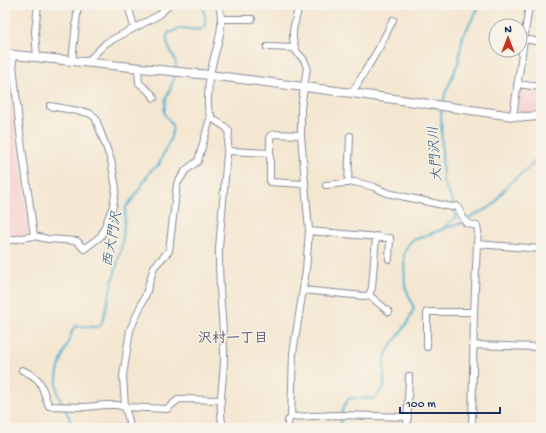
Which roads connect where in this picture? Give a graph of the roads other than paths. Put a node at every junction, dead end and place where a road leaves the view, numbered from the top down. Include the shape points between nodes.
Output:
1 (38, 5) edge
2 (78, 5) edge
3 (128, 5) edge
4 (169, 5) edge
5 (219, 5) edge
6 (299, 5) edge
7 (529, 5) edge
8 (527, 18) edge
9 (221, 19) junction
10 (252, 19) dead end
11 (393, 20) dead end
12 (134, 27) junction
13 (528, 40) edge
14 (541, 42) edge
15 (267, 47) dead end
16 (295, 48) junction
17 (8, 54) edge
18 (37, 58) junction
19 (521, 58) edge
20 (72, 61) junction
21 (86, 63) junction
22 (138, 68) junction
23 (209, 75) junction
24 (517, 84) junction
25 (305, 87) junction
26 (541, 87) edge
27 (352, 93) junction
28 (154, 98) dead end
29 (50, 106) dead end
30 (211, 115) junction
31 (512, 116) junction
32 (541, 116) edge
33 (301, 135) junction
34 (350, 136) dead end
35 (227, 151) junction
36 (270, 153) junction
37 (348, 183) junction
38 (304, 184) junction
39 (326, 185) dead end
40 (309, 231) junction
41 (34, 236) junction
42 (376, 236) junction
43 (5, 241) edge
44 (477, 244) junction
45 (541, 250) edge
46 (389, 259) dead end
47 (302, 290) junction
48 (369, 295) junction
49 (389, 312) dead end
50 (474, 312) junction
51 (473, 345) junction
52 (427, 347) dead end
53 (541, 347) edge
54 (22, 370) dead end
55 (409, 376) dead end
56 (221, 400) junction
57 (125, 407) junction
58 (291, 417) junction
59 (408, 417) junction
60 (130, 428) edge
61 (223, 428) edge
62 (288, 428) edge
63 (407, 428) edge
64 (472, 428) edge

1 - 18 street via 35,31
2 - 20 street
3 - 12 street
4 - 12 street via 159,15
5 - 9 street
6 - 16 street via 293,30
7 - 8 street
9 - 10 street
9 - 23 street via 220,41
11 - 27 street
12 - 21 street via 106,43
13 - 14 street
15 - 16 street
16 - 25 street via 307,67
17 - 18 street
17 - 41 street
18 - 20 street
19 - 24 street
20 - 21 street
21 - 22 street
22 - 23 street
22 - 28 street via 139,83
23 - 25 street
23 - 30 street via 208,108
24 - 26 street
24 - 31 street
25 - 27 street
25 - 33 street via 301,108
27 - 31 street
29 - 41 street via 89,113 95,117 111,160 116,188 113,206 100,236 84,249 77,241
30 - 35 street via 229,130
30 - 57 street via 198,161 186,170 177,184 169,252 154,267 146,294 130,330 122,376
31 - 32 street
33 - 36 street via 270,136
33 - 38 street
34 - 37 street
35 - 36 street
35 - 56 street via 219,248 224,353
36 - 38 street via 270,182
37 - 39 street
37 - 44 street via 355,182 387,193 457,206 466,223 477,226
38 - 40 street
40 - 42 street
40 - 47 street
41 - 43 street
42 - 46 street via 390,238
42 - 48 street via 372,288
44 - 45 street
44 - 50 street
47 - 48 street
47 - 58 street via 293,353
48 - 49 street
50 - 51 street
50 - 52 street via 427,312
51 - 53 street
51 - 64 street
54 - 57 street via 39,380 49,406
55 - 59 street
56 - 57 street via 179,399 167,409
56 - 61 street
57 - 60 street
58 - 59 street
58 - 62 street
59 - 63 street

